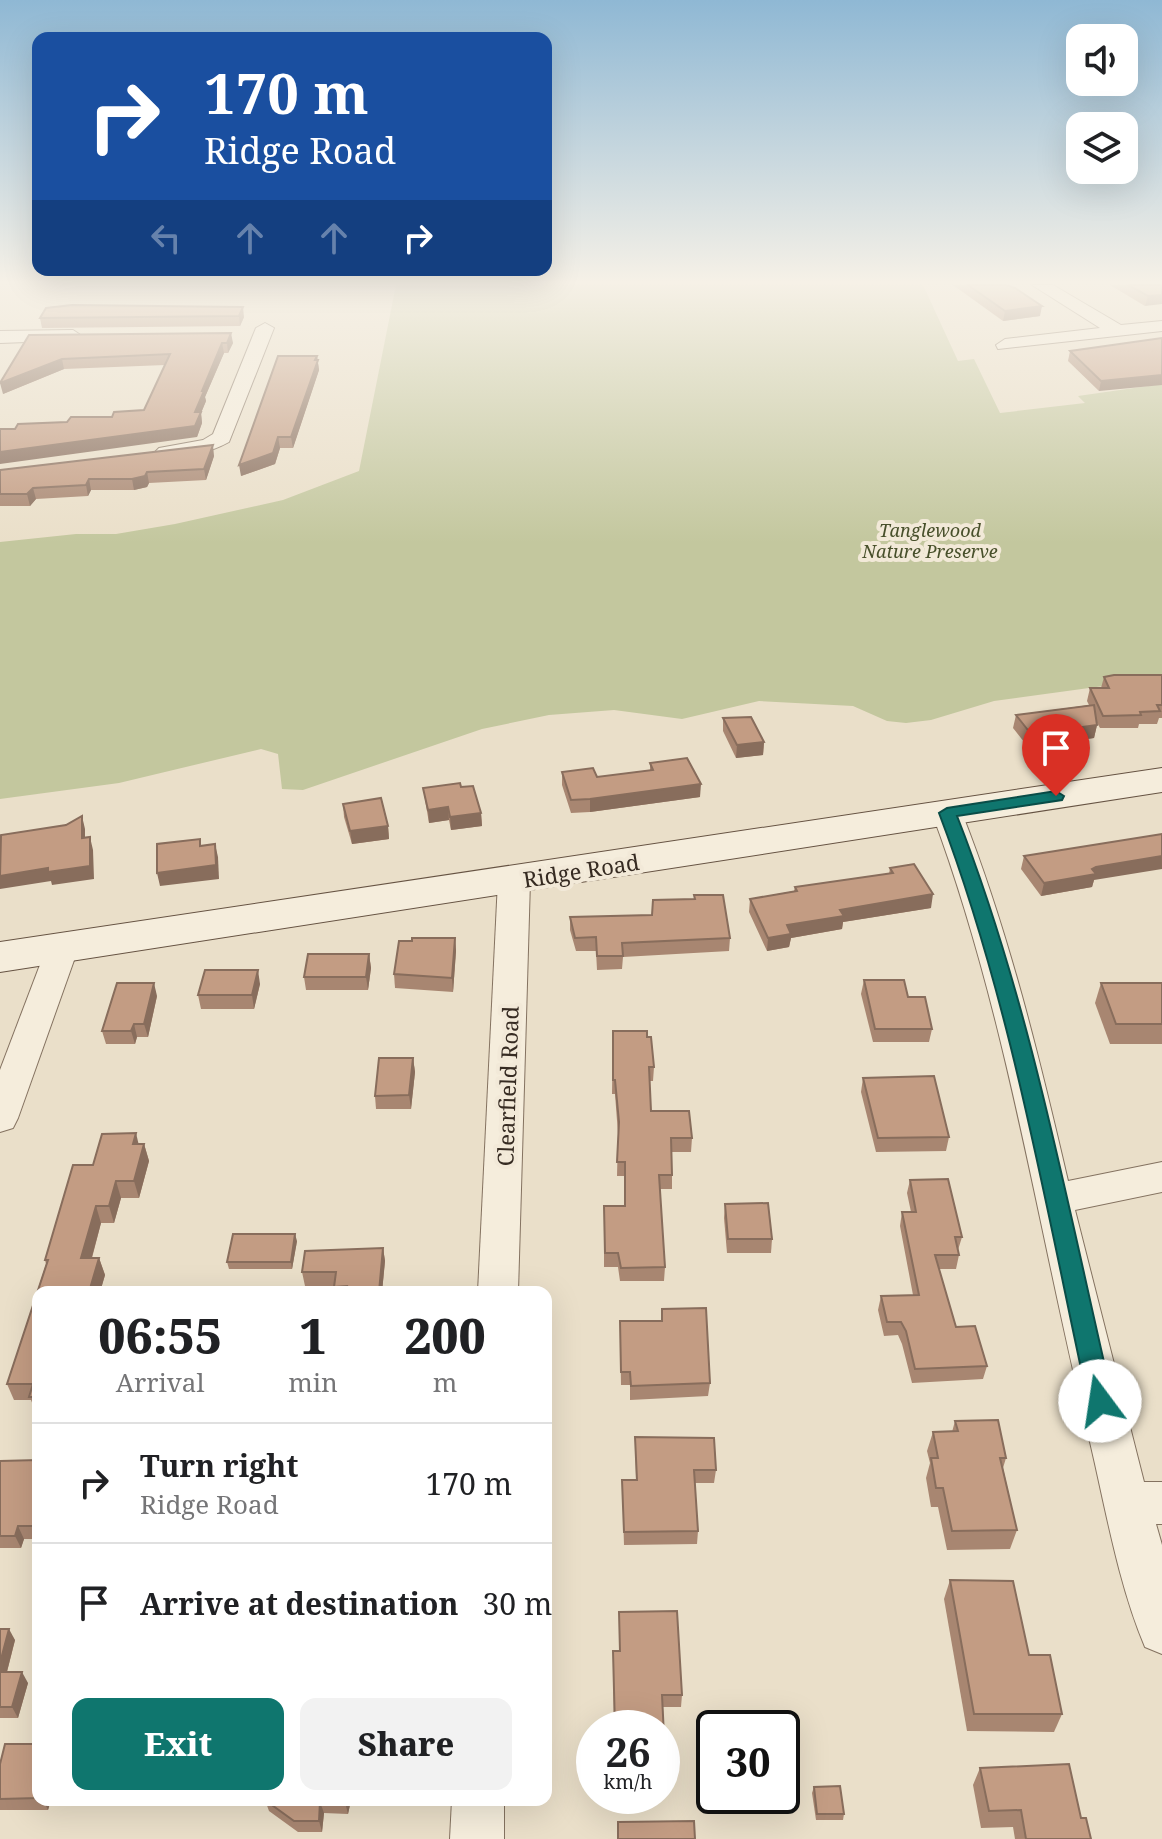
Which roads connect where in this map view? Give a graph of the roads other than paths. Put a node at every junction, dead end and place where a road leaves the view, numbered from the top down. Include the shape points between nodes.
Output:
1 (245, 371) edge
2 (137, 455) edge
3 (1162, 780) edge
4 (947, 813) junction
5 (514, 881) junction
6 (62, 949) junction
7 (0, 957) edge
8 (0, 1118) edge
9 (1162, 1177) edge
10 (1053, 1199) junction
11 (498, 1286) edge
12 (1145, 1503) edge
13 (1162, 1630) edge
14 (478, 1806) edge
15 (477, 1839) edge

1 - 2 street via 222,438 199,447
3 - 4 street, Ridge Road
4 - 5 street, Ridge Road
4 - 10 street via 974,882 1012,1010
5 - 6 street, Ridge Road
5 - 11 street, Clearfield Road
6 - 7 street, Ridge Road
6 - 8 street
9 - 10 street
10 - 12 street
12 - 13 street
14 - 15 street

